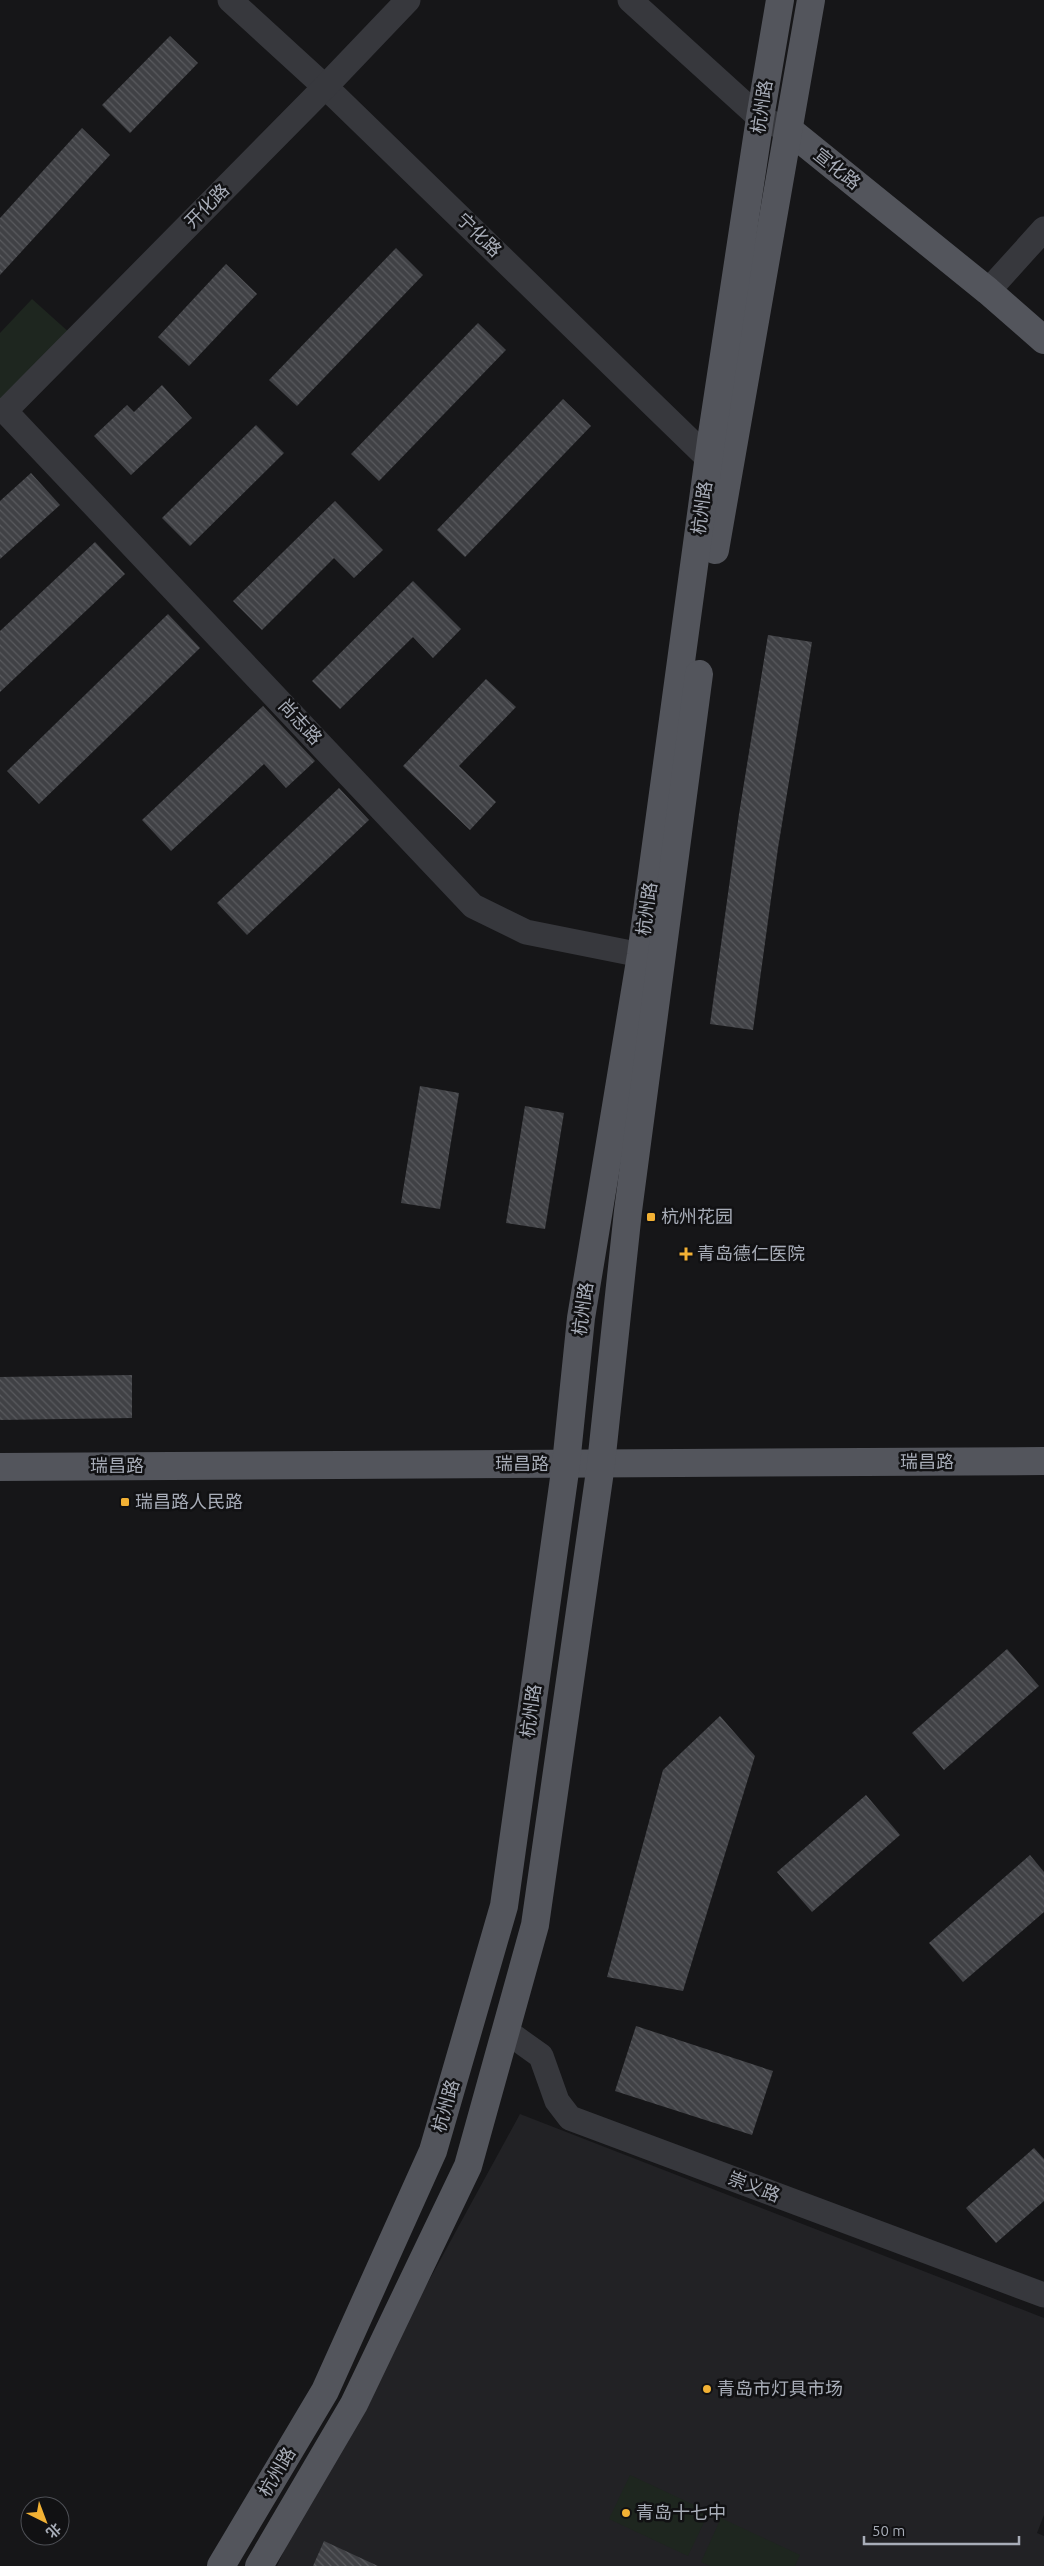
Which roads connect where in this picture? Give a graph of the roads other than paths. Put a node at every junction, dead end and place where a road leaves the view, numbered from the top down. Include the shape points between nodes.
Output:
1 (230, 0) edge
2 (408, 0) edge
3 (630, 0) edge
4 (780, 0) edge
5 (811, 0) edge
6 (325, 87) junction
7 (760, 118) junction
8 (789, 130) junction
9 (1044, 229) edge
10 (988, 290) junction
11 (1044, 340) edge
12 (5, 411) joint
13 (719, 464) junction
14 (641, 955) junction
15 (1044, 1461) edge
16 (566, 1464) junction
17 (601, 1464) junction
18 (0, 1467) edge
19 (506, 2031) junction
20 (1044, 2295) edge
21 (221, 2566) edge
22 (259, 2566) edge

1 - 6 street, 宁化路
2 - 6 street, 开化路
3 - 7 street, 宣化路
4 - 7 main road, 杭州路
5 - 8 main road, 杭州路
6 - 12 street, 开化路
6 - 13 street, 宁化路
7 - 8 street, 宣化路
7 - 13 main road, 杭州路
8 - 10 main road, 宣化路
8 - 13 main road, 杭州路
9 - 10 street
10 - 11 main road, 宣化路
12 - 14 street, 尚志路 via 473,906 526,932
13 - 14 main road, 杭州路
13 - 17 main road, 杭州路 via 716,538 629,1202
14 - 16 main road, 杭州路 via 581,1318
15 - 17 main road, 瑞昌路
16 - 17 main road, 瑞昌路
16 - 18 main road, 瑞昌路
16 - 21 main road, 杭州路 via 504,1906 433,2151 325,2391
17 - 19 main road, 杭州路 via 535,1925
19 - 20 street, 崇义路 via 541,2056 556,2101 570,2118
19 - 22 main road, 杭州路 via 468,2166 354,2404

